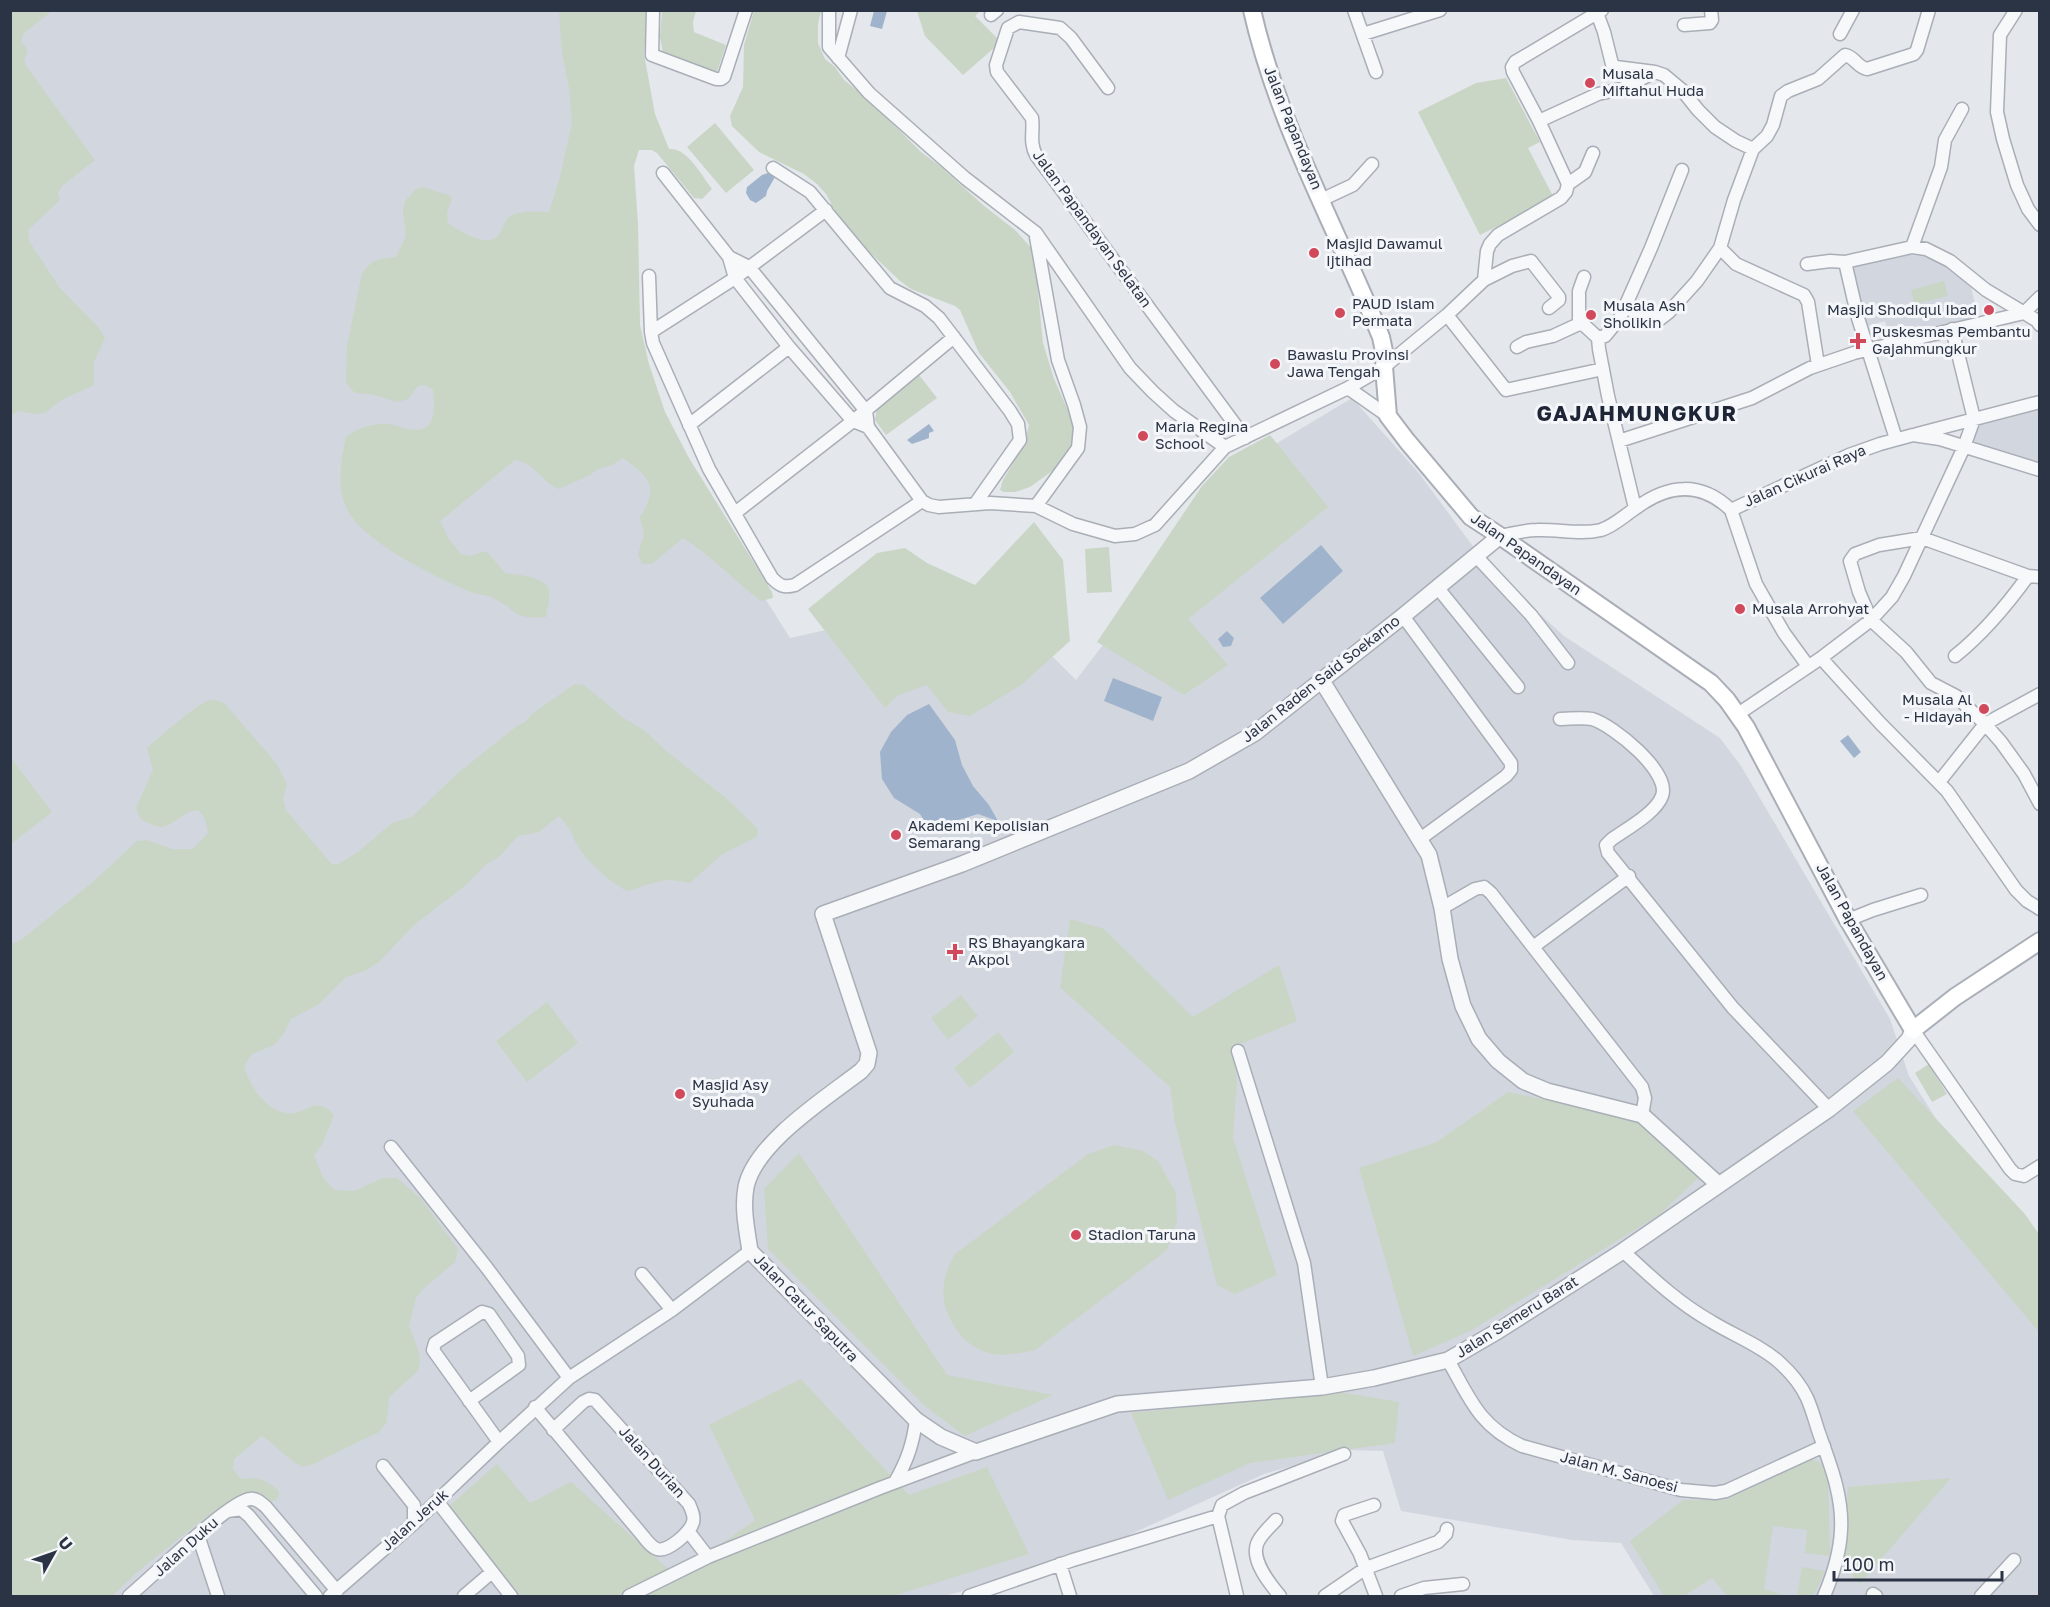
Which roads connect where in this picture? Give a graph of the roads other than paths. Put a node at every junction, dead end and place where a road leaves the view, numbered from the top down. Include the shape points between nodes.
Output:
1 (653, 10) edge
2 (746, 10) edge
3 (829, 10) edge
4 (851, 10) edge
5 (1252, 10) edge
6 (1354, 10) edge
7 (1440, 10) edge
8 (1711, 10) edge
9 (1853, 10) edge
10 (1929, 10) edge
11 (2016, 10) edge
12 (1599, 12) edge
13 (1684, 25) dead end
14 (1363, 34) junction
15 (1840, 34) dead end
16 (838, 58) junction
17 (1376, 72) dead end
18 (1655, 72) junction
19 (1108, 88) dead end
20 (1962, 109) dead end
21 (1539, 121) junction
22 (1753, 148) junction
23 (1593, 153) dead end
24 (1372, 164) dead end
25 (773, 168) dead end
26 (1682, 170) dead end
27 (663, 173) dead end
28 (1568, 184) junction
29 (1321, 200) junction
30 (826, 210) junction
31 (2040, 225) edge
32 (1036, 233) junction
33 (1912, 247) junction
34 (1720, 248) junction
35 (729, 257) junction
36 (1845, 262) junction
37 (1808, 264) dead end
38 (749, 267) junction
39 (649, 276) dead end
40 (1584, 277) dead end
41 (735, 278) junction
42 (1484, 280) junction
43 (2040, 297) edge
44 (1624, 307) junction
45 (1549, 308) dead end
46 (2024, 313) junction
47 (1447, 315) junction
48 (1579, 324) junction
49 (2040, 325) edge
50 (1953, 330) junction
51 (651, 332) junction
52 (804, 335) junction
53 (954, 338) junction
54 (1598, 338) junction
55 (789, 346) junction
56 (1517, 347) dead end
57 (1868, 350) junction
58 (1818, 365) junction
59 (1384, 367) junction
60 (1603, 369) junction
61 (1348, 388) junction
62 (2040, 402) edge
63 (866, 411) junction
64 (1388, 416) junction
65 (1974, 419) junction
66 (853, 421) junction
67 (689, 425) junction
68 (868, 428) junction
69 (1912, 435) junction
70 (1245, 438) junction
71 (1896, 439) junction
72 (1619, 441) junction
73 (1225, 447) junction
74 (1964, 447) junction
75 (2040, 470) edge
76 (922, 501) junction
77 (975, 504) junction
78 (1036, 506) junction
79 (1635, 508) junction
80 (1731, 510) junction
81 (735, 513) junction
82 (1500, 536) junction
83 (1922, 538) junction
84 (1476, 556) junction
85 (2034, 576) edge
86 (1437, 587) junction
87 (1403, 616) junction
88 (1871, 620) junction
89 (1955, 656) dead end
90 (1821, 658) junction
91 (1568, 663) dead end
92 (1808, 666) junction
93 (1322, 681) junction
94 (1518, 687) dead end
95 (2040, 694) edge
96 (1738, 714) junction
97 (1560, 719) dead end
98 (1986, 724) junction
99 (1939, 782) junction
100 (2040, 804) edge
101 (1420, 839) junction
102 (1629, 876) junction
103 (1921, 896) dead end
104 (1442, 908) junction
105 (2040, 909) edge
106 (823, 914) joint
107 (1848, 920) junction
108 (2040, 941) edge
109 (1533, 947) junction
110 (1913, 1030) junction
111 (1238, 1051) dead end
112 (1829, 1109) junction
113 (1642, 1115) junction
114 (391, 1147) dead end
115 (2040, 1166) edge
116 (1719, 1185) junction
117 (750, 1251) junction
118 (1623, 1251) junction
119 (642, 1274) dead end
120 (672, 1310) junction
121 (1448, 1360) junction
122 (569, 1378) junction
123 (1322, 1387) junction
124 (468, 1401) junction
125 (535, 1407) junction
126 (916, 1420) junction
127 (553, 1430) junction
128 (499, 1442) junction
129 (1824, 1446) junction
130 (976, 1452) junction
131 (1344, 1454) dead end
132 (383, 1466) dead end
133 (895, 1482) junction
134 (437, 1501) junction
135 (1374, 1505) dead end
136 (227, 1512) junction
137 (1218, 1516) junction
138 (1276, 1520) dead end
139 (414, 1523) junction
140 (1447, 1529) dead end
141 (688, 1531) junction
142 (198, 1535) junction
143 (708, 1557) junction
144 (2014, 1560) dead end
145 (1060, 1564) junction
146 (1366, 1568) junction
147 (492, 1572) junction
148 (1462, 1584) dead end
149 (334, 1594) edge
150 (129, 1596) edge
151 (218, 1596) edge
152 (316, 1596) edge
153 (464, 1596) edge
154 (511, 1596) edge
155 (629, 1596) edge
156 (969, 1596) edge
157 (1070, 1596) edge
158 (1238, 1596) edge
159 (1280, 1596) edge
160 (1325, 1596) edge
161 (1376, 1596) edge
162 (1401, 1596) edge
163 (1824, 1596) edge
164 (1981, 1596) edge

1 - 2 street via 652,55 721,79
3 - 16 street via 829,47
4 - 16 street
5 - 29 main road, Jalan Papandayan via 1277,95
6 - 14 street
7 - 14 street
8 - 13 street via 1710,23
9 - 15 street
10 - 22 street via 1914,54 1867,69 1845,55 1818,79 1781,96 1773,125
11 - 31 street via 2000,35 1997,112 2017,185
12 - 18 street via 1612,64
12 - 21 street via 1515,62 1513,72
14 - 17 street
16 - 32 street via 869,93 965,178
18 - 21 street
18 - 22 street via 1672,80 1715,127
19 - 70 street, Jalan Papandayan Selatan via 1060,28 1019,22 1008,28 997,72 1032,118 1032,147 1036,155
20 - 33 street via 1945,140 1941,167
21 - 28 street
22 - 34 street
23 - 28 street via 1585,172
24 - 29 street via 1356,183
25 - 30 street via 810,192
26 - 44 street
27 - 35 street
28 - 42 street via 1561,198 1498,235 1490,244
29 - 59 main road, Jalan Papandayan via 1381,337
30 - 38 street
30 - 53 street via 890,288 925,306
32 - 73 street via 1130,368 1174,411
32 - 78 street via 1058,360 1080,427 1078,448
33 - 36 street
33 - 46 street via 1950,261 1986,290
34 - 44 street via 1697,281 1660,319
34 - 58 street via 1736,264 1804,296
35 - 38 street
35 - 41 street
36 - 37 street
36 - 57 street
38 - 41 street
38 - 52 street
39 - 51 street
40 - 48 street via 1579,291
41 - 51 street
41 - 55 street
42 - 45 street via 1531,261 1559,297
42 - 47 street
43 - 46 street
44 - 54 street via 1614,327
46 - 49 street
46 - 50 street
47 - 59 street
47 - 60 street via 1506,390
48 - 54 street
48 - 56 street
50 - 57 street
50 - 65 street
51 - 67 street
52 - 55 street via 790,335
52 - 63 street
53 - 63 street
53 - 77 street via 1018,424 1020,440
54 - 60 street
55 - 66 street
55 - 67 street
57 - 58 street
57 - 71 street
58 - 72 street via 1752,398
59 - 61 street
59 - 64 main road, Jalan Papandayan
60 - 72 street
61 - 64 street
61 - 70 street
62 - 65 street, Jalan Cikurai Raya
63 - 66 street
63 - 68 street
64 - 82 main road, Jalan Papandayan via 1471,517
65 - 69 street, Jalan Cikurai Raya
65 - 74 street
66 - 68 street
66 - 81 street
67 - 81 street
68 - 76 street
69 - 71 street, Jalan Cikurai Raya
69 - 74 street, Jalan Cikurai Raya
70 - 73 street
71 - 80 street, Jalan Cikurai Raya via 1850,455
72 - 79 street
73 - 78 street via 1155,525 1135,534 1115,536 1073,524
74 - 75 street, Jalan Cikurai Raya
74 - 83 street
76 - 77 street via 939,507
76 - 81 street via 795,585 785,587 772,578
77 - 78 street
79 - 80 street, Jalan Cikurai Raya via 1669,490 1700,489
79 - 82 street, Jalan Cikurai Raya via 1604,529 1534,530
80 - 92 street via 1756,584
82 - 84 street, Jalan Raden Said Soekarno
82 - 96 main road, Jalan Papandayan via 1711,683
83 - 85 street
83 - 88 street via 1892,597
83 - 88 street via 1879,545 1851,557
84 - 86 street, Jalan Raden Said Soekarno
84 - 91 street via 1531,615
85 - 89 street via 1979,636
86 - 87 street, Jalan Raden Said Soekarno
86 - 94 street
87 - 93 street, Jalan Raden Said Soekarno
87 - 101 street via 1511,763 1506,776
88 - 90 street
88 - 98 street via 1906,652 1931,683 1956,696
90 - 92 street
90 - 99 street
92 - 96 street
93 - 101 street
93 - 106 street, Jalan Raden Said Soekarno via 1246,739 1189,771 962,864
95 - 98 street
96 - 107 main road, Jalan Papandayan
97 - 102 street via 1591,719 1616,731 1650,763 1663,784 1664,792 1655,808 1606,845 1608,853
98 - 99 street
98 - 100 street via 2024,774
99 - 105 street via 2016,890
101 - 104 street via 1429,855
102 - 109 street
102 - 112 street via 1733,1008
103 - 107 street
104 - 109 street via 1484,887
104 - 113 street via 1463,1006 1479,1039 1498,1061 1523,1081 1547,1091
106 - 117 street, Jalan Catur Saputra via 869,1053 867,1064 784,1131 758,1160 745,1202
107 - 110 main road, Jalan Papandayan
108 - 110 main road
109 - 113 street via 1642,1088
110 - 112 street, Jalan Semeru Barat via 1887,1063
110 - 115 street, Jalan Papandayan via 2010,1169 2024,1176
111 - 123 street via 1304,1263
112 - 116 street, Jalan Semeru Barat
113 - 116 street
114 - 122 street
116 - 118 street, Jalan Semeru Barat
117 - 120 street, Jalan Jeruk
117 - 126 street, Jalan Catur Saputra
118 - 121 street, Jalan Semeru Barat
118 - 129 street via 1666,1291 1777,1360 1806,1396
119 - 120 street
120 - 122 street, Jalan Jeruk
121 - 123 street, Jalan Semeru Barat
121 - 129 street, Jalan M. Sanoesi via 1479,1416 1509,1440 1681,1490 1726,1491
122 - 125 street, Jalan Jeruk
123 - 130 street, Jalan Semeru Barat via 1118,1404
124 - 124 street via 433,1346 486,1312 518,1356 519,1365
124 - 128 street
125 - 127 street
125 - 128 street, Jalan Jeruk
126 - 130 street, Jalan Catur Saputra via 941,1437
126 - 133 street via 908,1459
127 - 141 street via 654,1548 668,1548
127 - 141 street, Jalan Durian via 583,1402 595,1400 688,1504 694,1521
128 - 134 street, Jalan Jeruk
129 - 163 street via 1839,1497 1841,1530 1833,1576
130 - 133 street
131 - 137 street via 1244,1492 1222,1505
132 - 139 street via 414,1505
133 - 143 street
134 - 139 street, Jalan Jeruk
134 - 147 street
135 - 146 street via 1342,1518
136 - 142 street, Jalan Duku
136 - 149 street via 237,1503 256,1499
136 - 152 street, Jalan Duku via 241,1509 249,1516
137 - 145 street
137 - 158 street
138 - 159 street via 1257,1545 1257,1555
139 - 149 street, Jalan Jeruk
140 - 146 street via 1438,1542
141 - 143 street
142 - 150 street, Jalan Duku
142 - 151 street
143 - 155 street
144 - 164 street
145 - 156 street
145 - 157 street
146 - 160 street
146 - 161 street
147 - 153 street
147 - 154 street
148 - 162 street via 1424,1588

